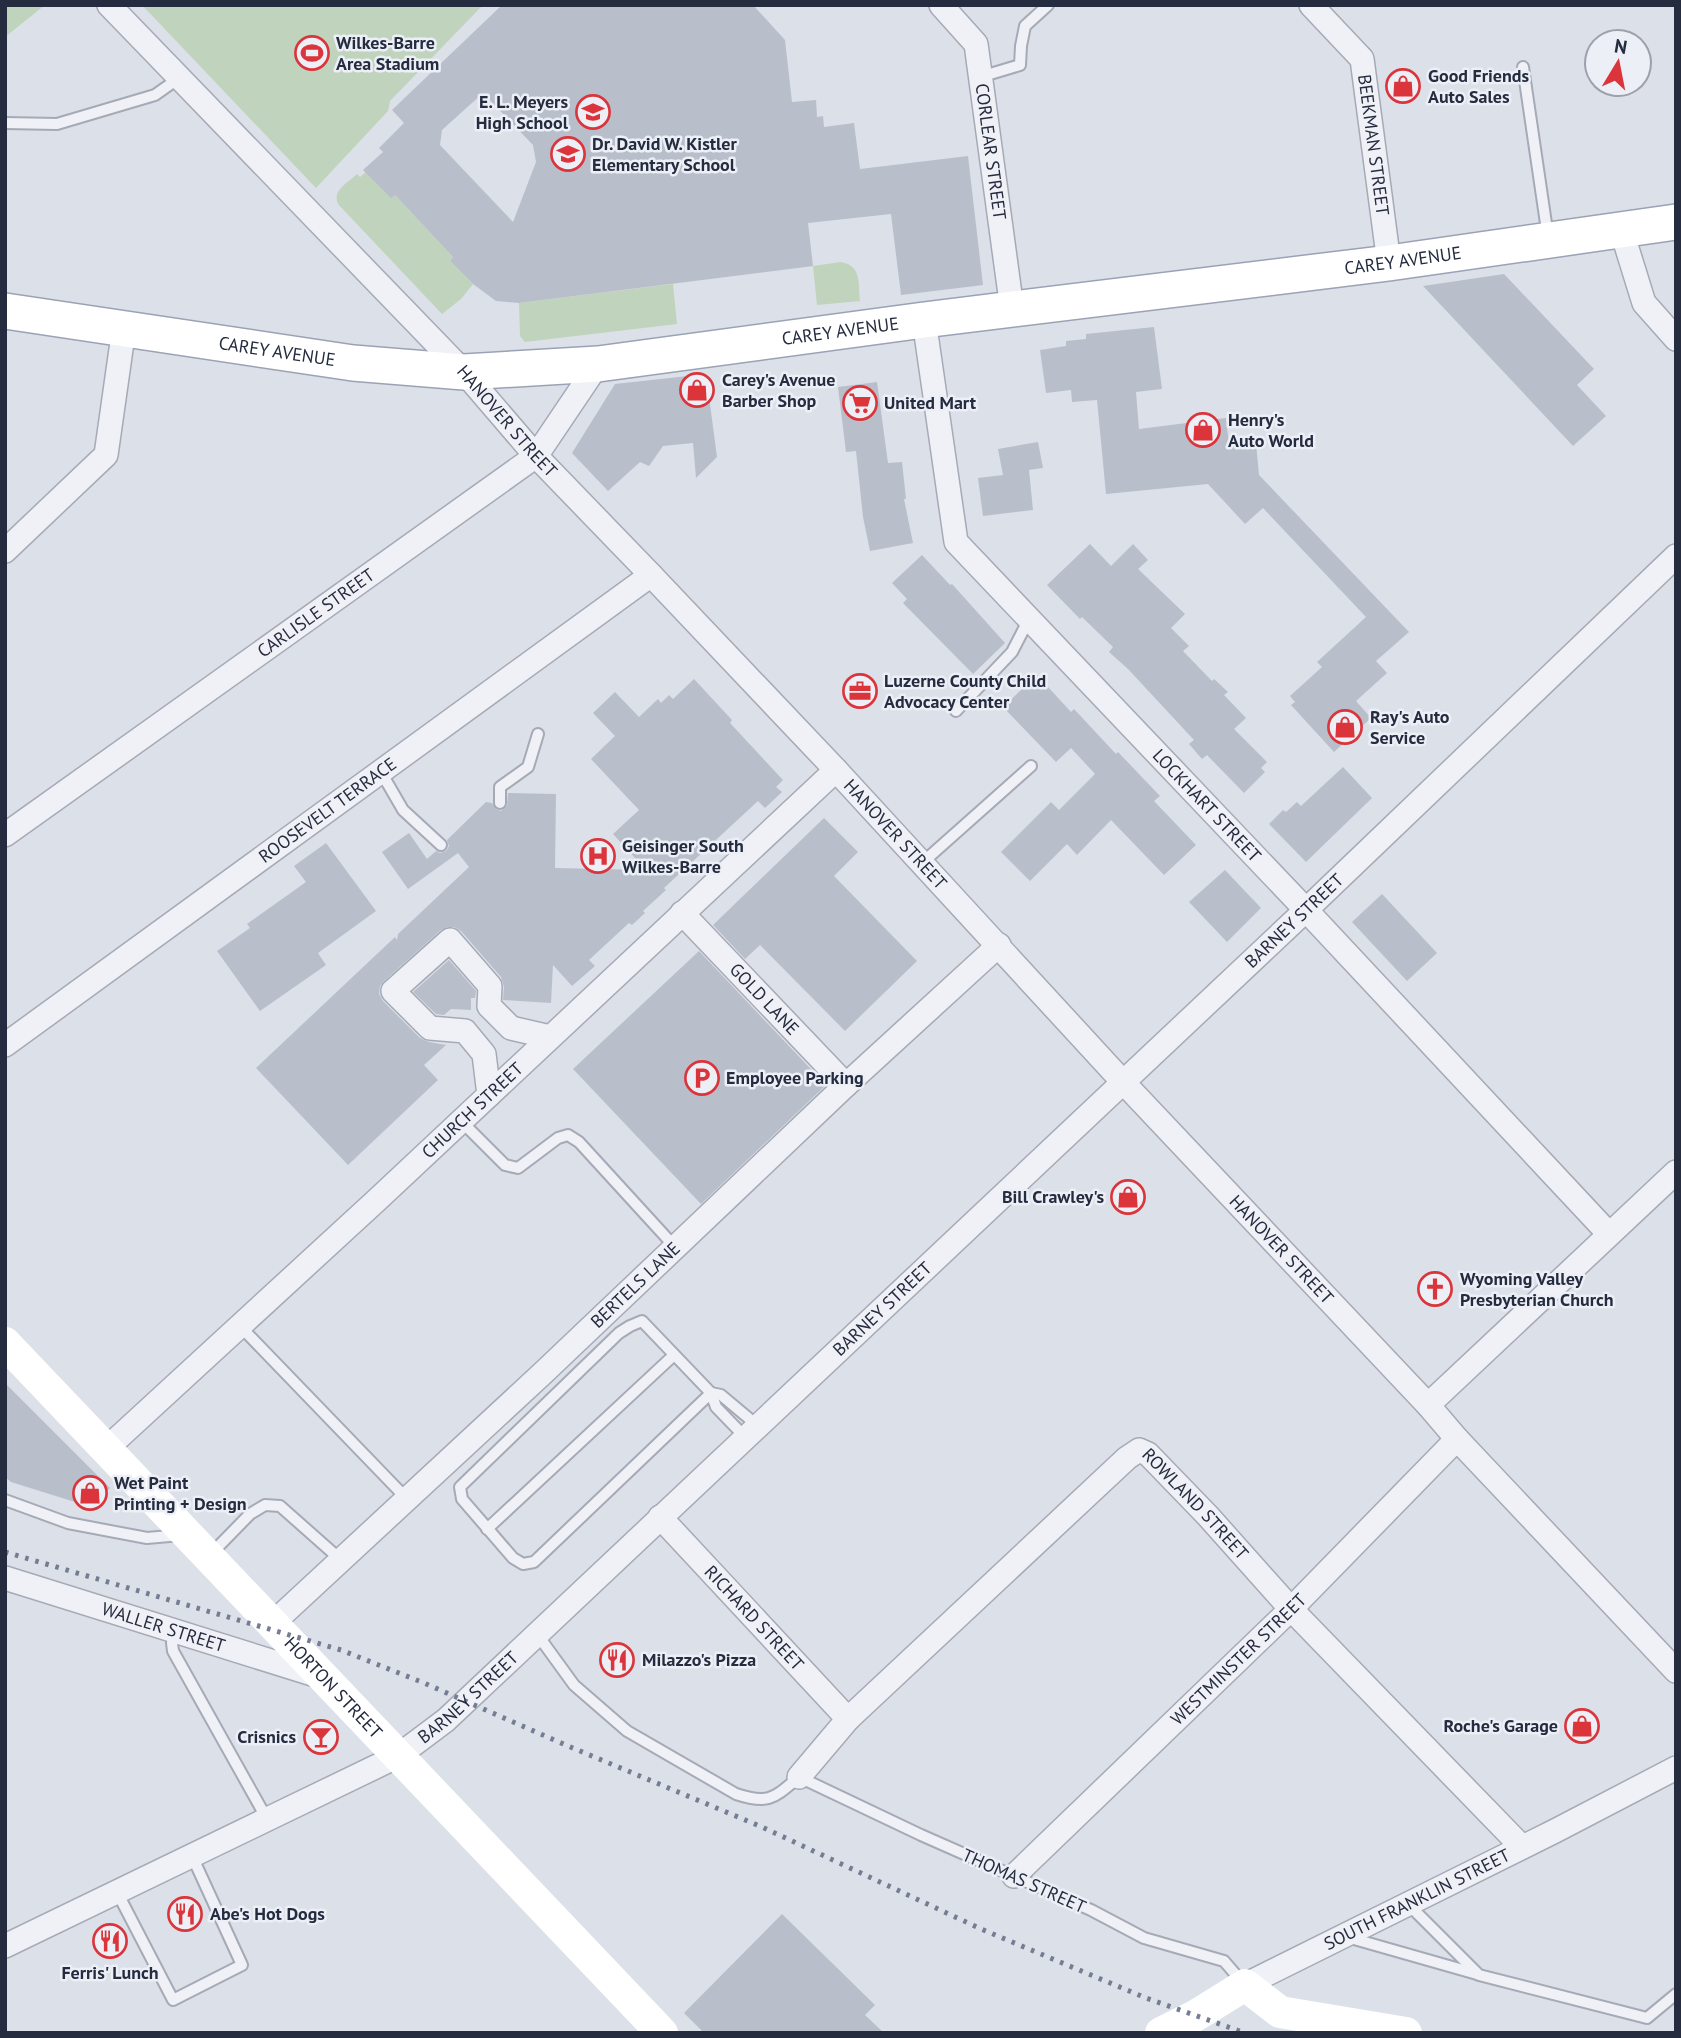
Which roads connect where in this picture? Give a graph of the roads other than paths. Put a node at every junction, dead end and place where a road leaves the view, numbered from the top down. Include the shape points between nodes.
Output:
1 (109, 5) edge
2 (941, 5) edge
3 (1048, 5) edge
4 (1311, 5) edge
5 (1523, 67) dead end
6 (980, 77) junction
7 (179, 78) junction
8 (5, 123) edge
9 (1676, 222) edge
10 (1620, 229) junction
11 (1548, 240) junction
12 (1389, 263) junction
13 (1012, 309) junction
14 (5, 311) edge
15 (924, 320) junction
16 (124, 328) junction
17 (1676, 339) edge
18 (598, 364) junction
19 (464, 372) junction
20 (536, 456) junction
21 (5, 551) edge
22 (1676, 556) edge
23 (651, 575) junction
24 (1030, 619) junction
25 (956, 710) dead end
26 (538, 734) dead end
27 (1031, 765) dead end
28 (836, 770) junction
29 (381, 772) junction
30 (500, 803) dead end
31 (5, 835) edge
32 (441, 845) dead end
33 (922, 863) junction
34 (1306, 910) junction
35 (682, 913) junction
36 (999, 945) junction
37 (550, 1037) junction
38 (5, 1045) edge
39 (1123, 1082) junction
40 (846, 1085) junction
41 (489, 1095) junction
42 (461, 1121) junction
43 (1676, 1172) edge
44 (1609, 1234) junction
45 (675, 1247) junction
46 (240, 1326) junction
47 (5, 1343) edge
48 (674, 1356) junction
49 (711, 1393) junction
50 (1429, 1405) junction
51 (752, 1432) junction
52 (1457, 1439) junction
53 (106, 1449) junction
54 (407, 1499) junction
55 (5, 1500) edge
56 (660, 1517) junction
57 (487, 1529) junction
58 (198, 1545) junction
59 (341, 1560) junction
60 (5, 1578) edge
61 (1291, 1609) junction
62 (272, 1623) junction
63 (174, 1630) junction
64 (537, 1634) junction
65 (1676, 1671) edge
66 (322, 1677) junction
67 (848, 1719) junction
68 (398, 1756) junction
69 (1676, 1768) edge
70 (799, 1777) junction
71 (267, 1819) junction
72 (1522, 1847) junction
73 (192, 1856) junction
74 (1014, 1876) junction
75 (117, 1892) junction
76 (1407, 1903) junction
77 (1345, 1936) junction
78 (5, 1946) edge
79 (1479, 1975) junction
80 (1245, 1985) junction
81 (1676, 1994) edge
82 (653, 2031) edge
83 (1161, 2033) edge
84 (1406, 2033) edge

1 - 7 street, HANOVER STREET
2 - 6 street, CORLEAR STREET via 976,44
3 - 6 lane via 1025,26 1020,65
4 - 12 street, BEEKMAN STREET via 1362,59
5 - 11 lane
6 - 13 street, CORLEAR STREET
7 - 8 lane via 155,95 57,124
7 - 19 street, HANOVER STREET
9 - 10 main road, CAREY AVENUE
10 - 11 main road, CAREY AVENUE
10 - 17 street via 1644,303
11 - 12 main road, CAREY AVENUE
12 - 13 main road, CAREY AVENUE
13 - 15 main road, CAREY AVENUE
14 - 16 main road, CAREY AVENUE
15 - 18 main road, CAREY AVENUE
15 - 24 street, LOCKHART STREET via 956,542
16 - 19 main road, CAREY AVENUE via 353,363
16 - 21 street via 106,455
18 - 19 main road, CAREY AVENUE
18 - 20 street, CARLISLE STREET
19 - 20 street, HANOVER STREET
20 - 23 street, HANOVER STREET
20 - 31 street, CARLISLE STREET
22 - 34 street, BARNEY STREET
23 - 28 street, HANOVER STREET
23 - 29 street, ROOSEVELT TERRACE
24 - 25 lane via 1012,652
24 - 34 street, LOCKHART STREET
26 - 30 lane via 528,767 500,787
27 - 33 lane
28 - 33 street, HANOVER STREET
28 - 35 street, CHURCH STREET
29 - 32 lane via 403,810
29 - 38 street, ROOSEVELT TERRACE
33 - 36 street, HANOVER STREET
34 - 39 street, BARNEY STREET
34 - 44 street, LOCKHART STREET
35 - 37 street, CHURCH STREET
35 - 40 street, GOLD LANE
36 - 39 street, HANOVER STREET
36 - 40 street, BERTELS LANE
37 - 41 street, CHURCH STREET
37 - 41 street via 511,1028 503,1021 489,1006 490,986 450,940 393,991 430,1028 465,1031 484,1054
39 - 50 street, HANOVER STREET
39 - 51 street, BARNEY STREET
40 - 45 street, BERTELS LANE
41 - 42 street, CHURCH STREET
42 - 45 lane via 505,1165 519,1168 568,1135
42 - 46 street, CHURCH STREET
43 - 44 street
44 - 50 street
45 - 54 street, BERTELS LANE
46 - 53 street, CHURCH STREET
46 - 54 lane
47 - 53 main road, HORTON STREET
48 - 49 lane
48 - 57 lane
48 - 57 lane via 642,1321 619,1333 460,1487 462,1499
49 - 51 lane via 716,1407
49 - 51 lane via 722,1395
49 - 57 lane via 534,1562 523,1564 513,1558
50 - 52 street, HANOVER STREET
51 - 56 street, BARNEY STREET
52 - 61 street, WESTMINSTER STREET
52 - 65 street, HANOVER STREET
53 - 58 main road, HORTON STREET
54 - 59 street, BERTELS LANE
55 - 58 lane via 68,1522
56 - 64 street, BARNEY STREET
56 - 67 street, RICHARD STREET
58 - 59 lane via 265,1505 280,1506
58 - 62 main road, HORTON STREET
59 - 62 street, BERTELS LANE
60 - 63 street, WALLER STREET
61 - 67 street, ROWLAND STREET via 1208,1516 1139,1450
61 - 72 street, ROWLAND STREET
61 - 74 street, WESTMINSTER STREET
62 - 66 main road, HORTON STREET
63 - 66 street, WALLER STREET
63 - 71 lane via 173,1651
64 - 68 street, BARNEY STREET via 446,1720
64 - 70 lane via 575,1685 627,1731 727,1789 752,1799 773,1799
66 - 68 main road, HORTON STREET
67 - 70 street
68 - 71 street, BARNEY STREET
68 - 82 main road, HORTON STREET
69 - 72 street, SOUTH FRANKLIN STREET
70 - 74 lane, THOMAS STREET
71 - 73 street, BARNEY STREET
72 - 76 street, SOUTH FRANKLIN STREET
73 - 75 street, BARNEY STREET
73 - 75 lane via 242,1965 173,2000
74 - 80 lane, THOMAS STREET via 1144,1938 1224,1961
75 - 78 street, BARNEY STREET
76 - 77 street, SOUTH FRANKLIN STREET
76 - 79 lane
77 - 79 lane
77 - 80 street, SOUTH FRANKLIN STREET
79 - 81 lane via 1647,2018
80 - 83 main road, SOUTH FRANKLIN STREET
80 - 84 main road via 1280,2012

